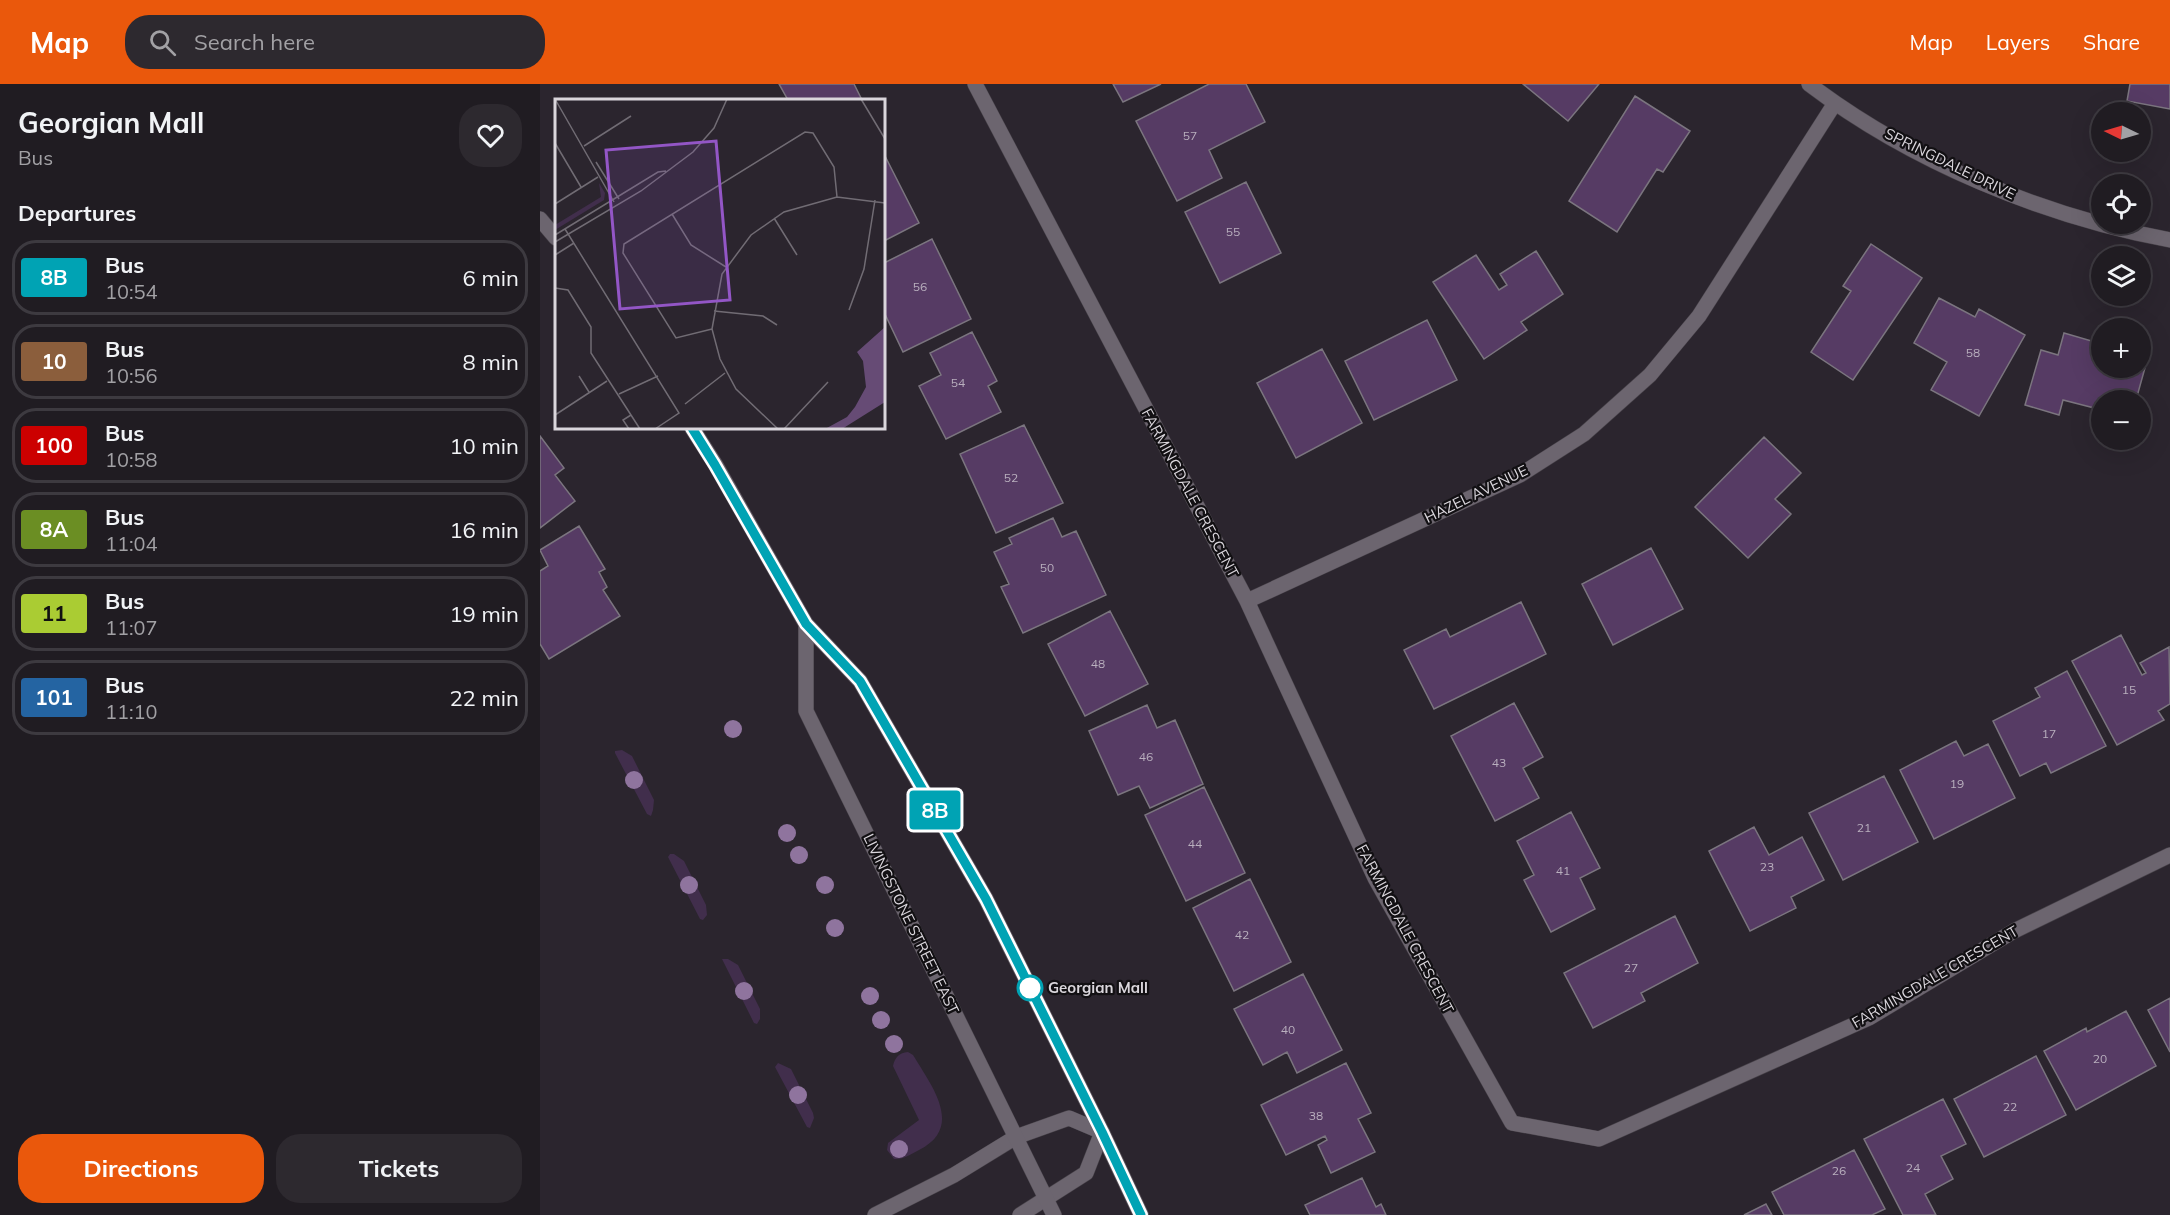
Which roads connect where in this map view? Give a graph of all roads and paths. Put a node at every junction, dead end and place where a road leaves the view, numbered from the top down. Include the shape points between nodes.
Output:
1 (975, 84) edge
2 (1809, 84) edge
3 (1834, 103) junction
4 (540, 219) edge
5 (555, 237) edge
6 (2170, 240) edge
7 (693, 429) edge
8 (1247, 601) junction
9 (806, 624) junction
10 (2170, 855) edge
11 (1102, 1132) junction
12 (1016, 1137) junction
13 (1046, 1200) junction
14 (875, 1215) edge
15 (1020, 1215) edge
16 (1054, 1215) edge
17 (1141, 1215) edge

1 - 8 street, FARMINGDALE CRESCENT
2 - 3 street, SPRINGDALE DRIVE
3 - 6 street, SPRINGDALE DRIVE via 1902,144 2000,191 2123,231
3 - 8 street, HAZEL AVENUE via 1699,316 1650,375 1584,434 1520,475
4 - 5 street
7 - 9 street, LIVINGSTONE STREET EAST
8 - 10 street, FARMINGDALE CRESCENT via 1375,878 1512,1123 1599,1139 1869,1018 2013,931
9 - 11 street, LIVINGSTONE STREET EAST via 860,681 986,899
9 - 12 street, LIVINGSTONE STREET EAST via 806,711
11 - 12 street via 1069,1118
11 - 13 street via 1086,1173
11 - 17 street, LIVINGSTONE STREET EAST
12 - 13 street, LIVINGSTONE STREET EAST
12 - 14 street via 954,1175
13 - 15 street
13 - 16 street, LIVINGSTONE STREET EAST

